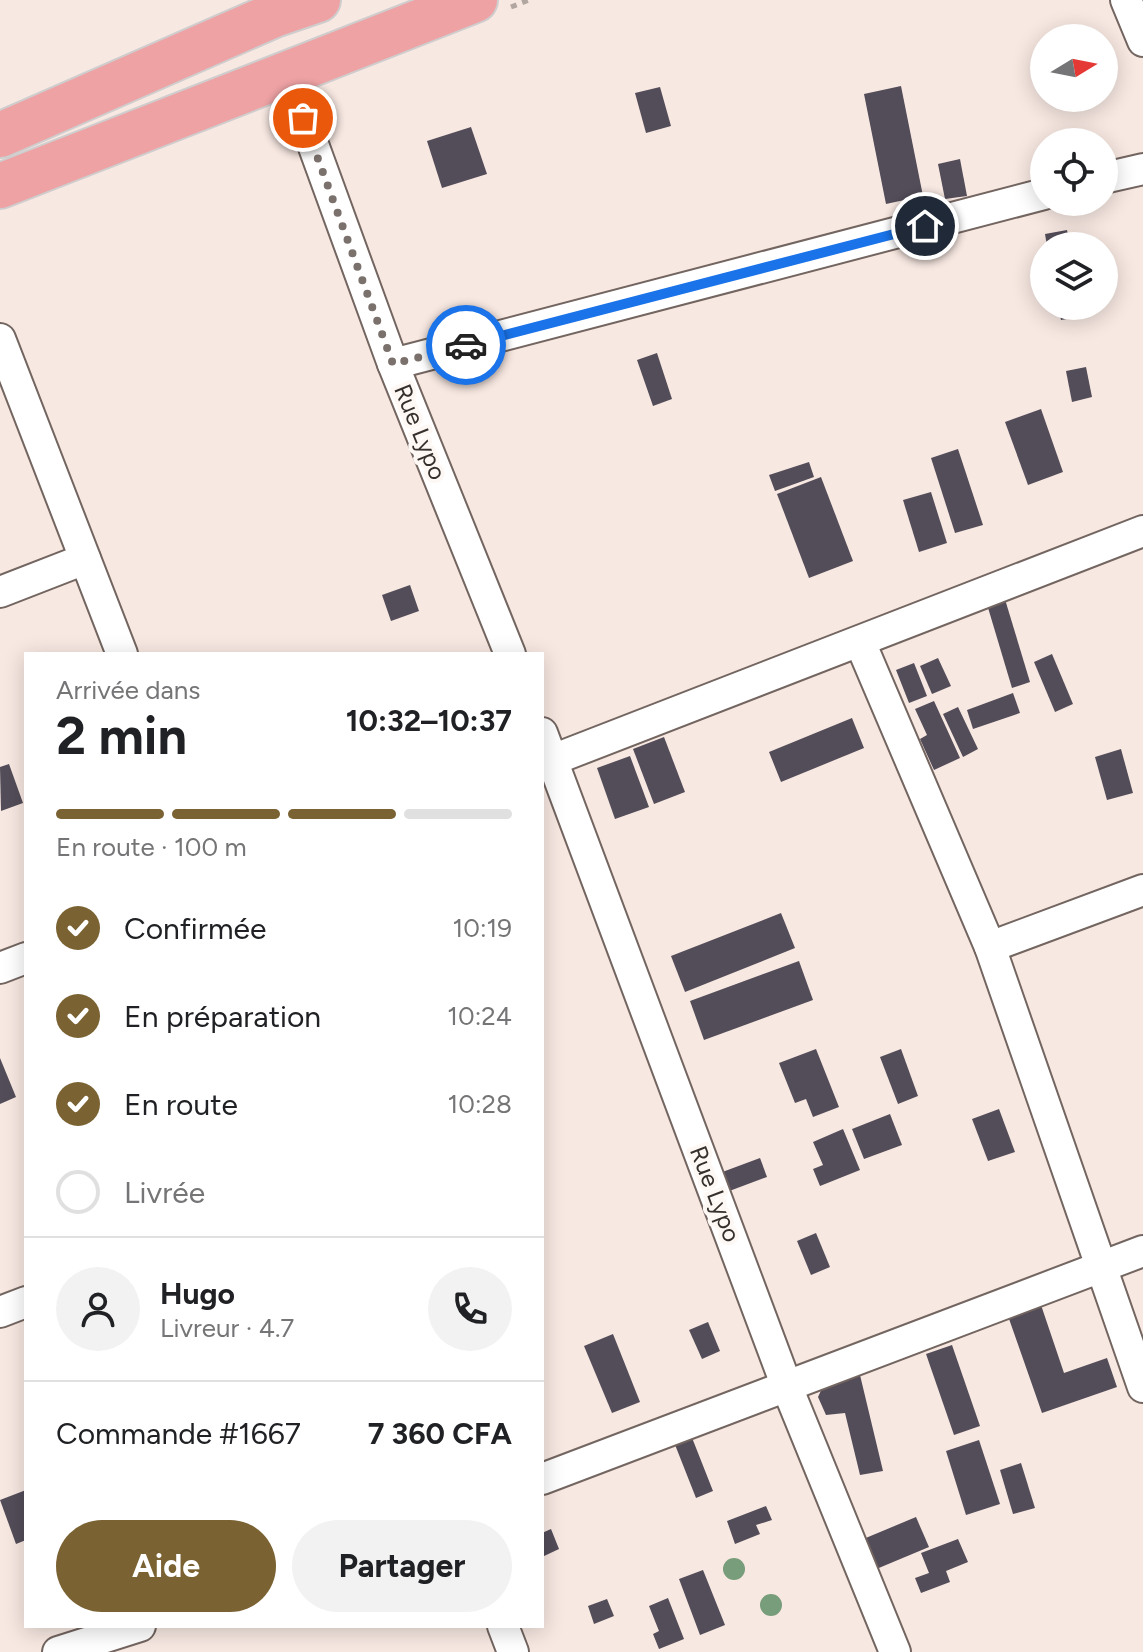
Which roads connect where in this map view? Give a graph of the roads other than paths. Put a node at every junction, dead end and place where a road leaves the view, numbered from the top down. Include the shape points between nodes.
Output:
1 (318, 0) edge
2 (475, 0) edge
3 (1126, 0) edge
4 (271, 7) edge
5 (1143, 41) edge
6 (287, 73) junction
7 (0, 135) edge
8 (1143, 169) edge
9 (1118, 175) edge
10 (0, 186) edge
11 (1030, 198) edge
12 (0, 339) edge
13 (393, 364) junction
14 (1143, 531) edge
15 (85, 559) junction
16 (0, 592) edge
17 (860, 642) junction
18 (121, 652) edge
19 (509, 652) edge
20 (546, 752) edge
21 (1143, 890) edge
22 (990, 947) junction
23 (24, 959) edge
24 (0, 968) edge
25 (1143, 1251) edge
26 (1103, 1266) junction
27 (24, 1303) edge
28 (0, 1312) edge
29 (787, 1387) junction
30 (1143, 1387) edge
31 (544, 1478) edge
32 (134, 1628) edge
33 (504, 1628) edge
34 (58, 1652) edge
35 (513, 1652) edge
36 (895, 1652) edge

1 - 4 main road
2 - 6 main road
3 - 5 street
4 - 7 main road
6 - 10 main road
6 - 13 street, Rue Lypo
8 - 9 street
11 - 13 street
12 - 15 street
13 - 19 street, Rue Lypo
14 - 17 street
15 - 16 street
15 - 18 street
17 - 20 street
17 - 22 street
20 - 29 street, Rue Lypo
21 - 22 street
22 - 26 street
23 - 24 street
25 - 26 street
26 - 29 street
26 - 30 street
27 - 28 street
29 - 31 street
29 - 36 street, Rue Lypo
32 - 34 street
33 - 35 street

